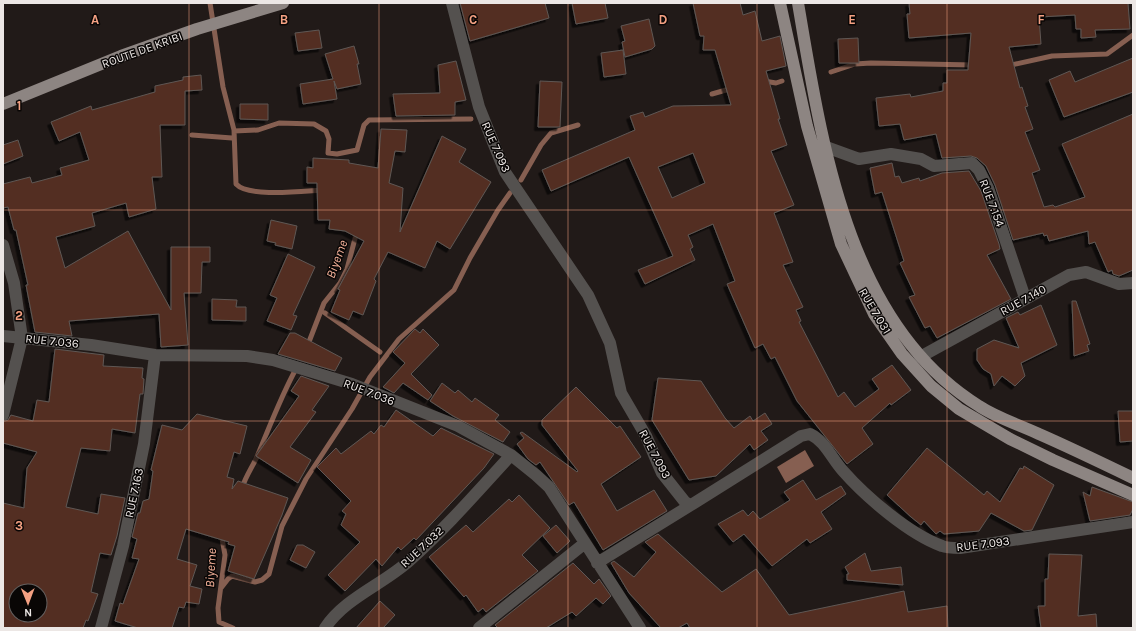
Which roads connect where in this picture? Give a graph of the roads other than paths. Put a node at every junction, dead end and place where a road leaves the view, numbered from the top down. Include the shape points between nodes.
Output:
1 (283, 3) edge
2 (452, 3) edge
3 (780, 3) edge
4 (798, 3) edge
5 (3, 104) edge
6 (826, 147) junction
7 (3, 245) edge
8 (1133, 283) edge
9 (1025, 298) junction
10 (3, 336) edge
11 (22, 338) junction
12 (155, 355) junction
13 (920, 358) junction
14 (3, 415) edge
15 (511, 455) junction
16 (1133, 478) edge
17 (1133, 495) edge
18 (691, 505) junction
19 (1133, 522) edge
20 (585, 543) junction
21 (598, 563) junction
22 (101, 628) edge
23 (325, 628) edge
24 (479, 628) edge
25 (640, 628) edge

1 - 5 main road, ROUTE DE KRIBI via 224,20 120,56
2 - 18 street, RUE 7.093 via 479,107 505,172 588,295 610,343 621,393 646,436 662,474 685,502
3 - 17 main road, RUE 7.031 via 807,126 841,244 874,314 902,354 931,386 959,409 1010,439
4 - 6 main road, RUE 7.031
6 - 9 street, RUE 7.154 via 859,159 891,154 921,159 934,166 972,163 979,170 988,188
6 - 13 main road, RUE 7.031 via 838,195 856,248 893,322
7 - 11 street via 14,283
8 - 9 street, RUE 7.140 via 1119,284 1086,272 1069,275
9 - 13 street, RUE 7.140
10 - 11 street, RUE 7.036
11 - 12 street, RUE 7.036
11 - 14 street
12 - 15 street, RUE 7.036 via 246,356 273,360 352,384 458,426
12 - 22 street, RUE 7.163 via 152,394 141,459 123,546
13 - 16 main road, RUE 7.031 via 951,386 980,407
15 - 20 street, RUE 7.036 via 549,487
15 - 23 street, RUE 7.032 via 408,562 357,598 332,618
18 - 19 street, RUE 7.093 via 802,436 810,434 882,509 931,542 944,547 960,548
18 - 21 street
20 - 21 street, RUE 7.036
20 - 24 street
21 - 25 street, RUE 7.036

